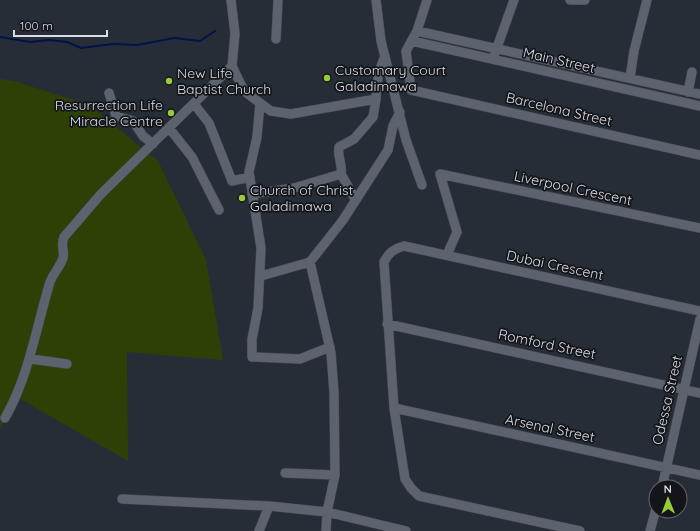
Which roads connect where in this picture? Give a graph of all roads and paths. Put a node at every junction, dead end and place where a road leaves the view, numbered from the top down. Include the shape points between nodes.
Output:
1 (231, 0) edge
2 (278, 0) edge
3 (376, 0) edge
4 (427, 0) edge
5 (514, 0) edge
6 (570, 0) edge
7 (585, 0) edge
8 (647, 0) edge
9 (417, 31) junction
10 (276, 39) dead end
11 (412, 41) junction
12 (496, 48) junction
13 (385, 56) junction
14 (493, 60) junction
15 (232, 66) junction
16 (692, 72) dead end
17 (630, 78) junction
18 (688, 92) junction
19 (109, 93) dead end
20 (700, 94) edge
21 (376, 99) junction
22 (260, 103) junction
23 (194, 104) junction
24 (700, 106) edge
25 (400, 112) junction
26 (169, 128) junction
27 (153, 144) junction
28 (700, 155) edge
29 (341, 174) junction
30 (250, 177) junction
31 (422, 186) dead end
32 (252, 194) junction
33 (355, 199) junction
34 (219, 210) dead end
35 (700, 228) edge
36 (447, 255) junction
37 (310, 262) junction
38 (261, 276) junction
39 (700, 311) edge
40 (700, 319) edge
41 (387, 324) junction
42 (330, 347) junction
43 (31, 359) junction
44 (67, 364) dead end
45 (684, 389) junction
46 (700, 393) edge
47 (394, 408) junction
48 (5, 418) dead end
49 (667, 467) junction
50 (285, 473) dead end
51 (335, 475) junction
52 (700, 475) edge
53 (664, 479) edge
54 (122, 500) dead end
55 (269, 506) junction
56 (327, 512) junction
57 (653, 519) edge
58 (259, 531) edge
59 (326, 531) edge
60 (406, 531) edge
61 (580, 531) edge
62 (650, 531) edge

1 - 15 street via 235,34
2 - 10 street
3 - 13 street
4 - 9 street
5 - 12 street
6 - 7 street
8 - 17 street via 634,50
9 - 11 street
9 - 12 street, Main Street
11 - 14 street, Main Street
11 - 28 street, Barcelona Street via 406,51 411,90
12 - 14 street
12 - 17 street, Main Street
13 - 21 street via 376,82
13 - 25 street
14 - 24 street, Main Street
15 - 22 street via 244,91
15 - 23 street
16 - 18 street
17 - 18 street, Main Street
18 - 20 street, Main Street
19 - 27 street via 116,116 133,121 145,138
21 - 22 street via 291,114 271,111
21 - 29 street via 373,117 354,139 339,148
22 - 30 street
23 - 26 street
23 - 30 street via 208,123 232,182
25 - 31 street via 406,140
25 - 33 street via 393,126 388,150
26 - 27 street
26 - 34 street via 192,157
27 - 43 street via 101,194 64,237 62,259 51,280 34,338
29 - 32 street via 294,188
29 - 33 street
30 - 32 street
32 - 38 street via 261,248
33 - 37 street via 343,220
35 - 36 street, Liverpool Crescent via 440,174 457,232
36 - 39 street, Dubai Crescent
36 - 41 street, Dubai Crescent via 404,246 388,254 384,262
37 - 38 street
37 - 42 street
38 - 42 street via 252,357 300,359
40 - 45 street, Odessa Street
41 - 45 street, Romford Street
41 - 47 street
42 - 51 street via 334,394
43 - 44 street
43 - 48 street via 17,396
45 - 46 street, Romford Street
45 - 49 street, Odessa Street
47 - 49 street, Arsenal Street
47 - 61 street via 405,479 420,496
49 - 52 street, Arsenal Street
49 - 53 street, Odessa Street
50 - 51 street
51 - 56 street
54 - 55 street
55 - 56 street
55 - 58 street
56 - 59 street
56 - 60 street
57 - 62 street

